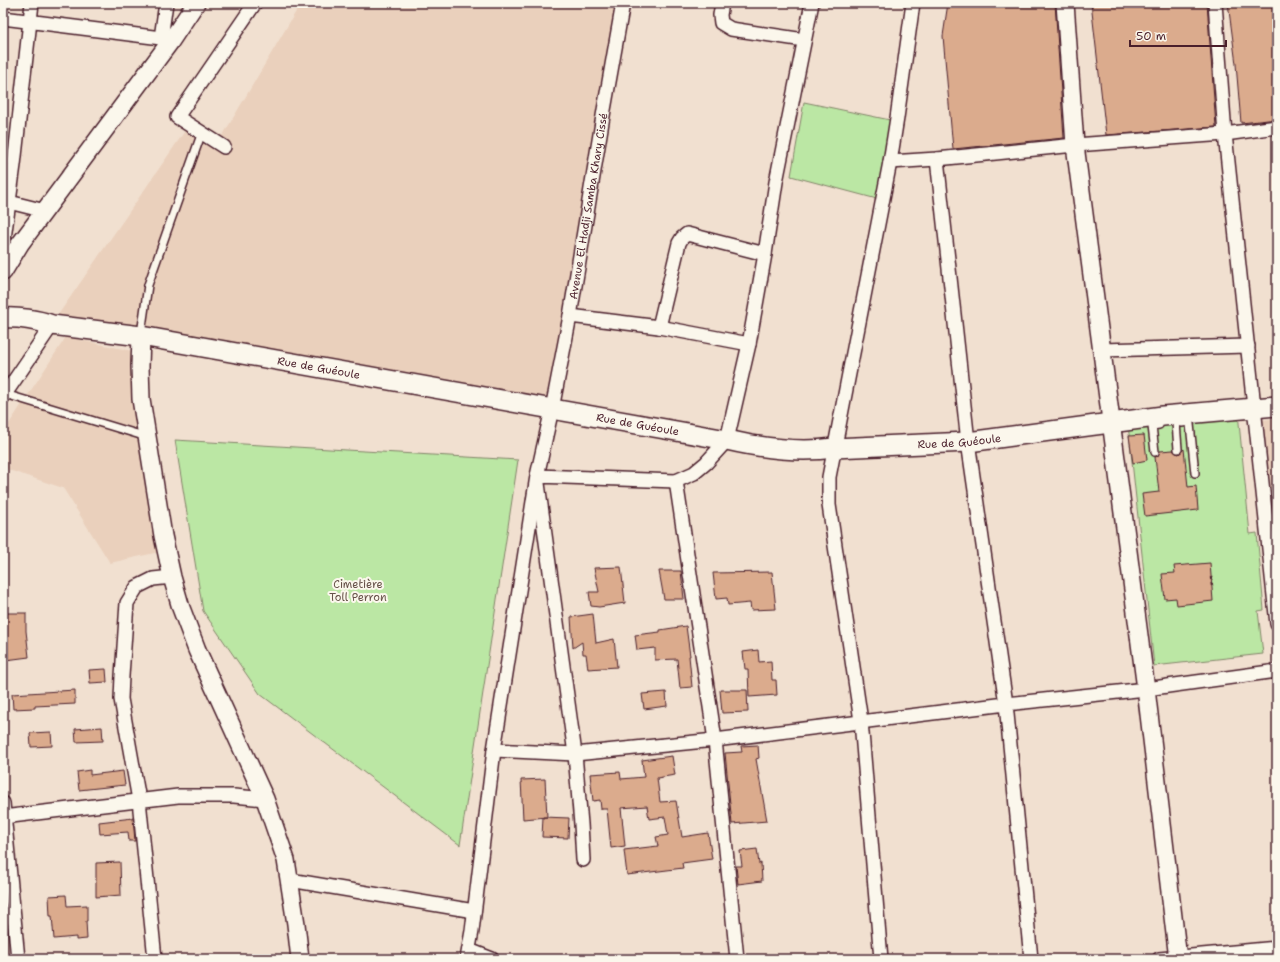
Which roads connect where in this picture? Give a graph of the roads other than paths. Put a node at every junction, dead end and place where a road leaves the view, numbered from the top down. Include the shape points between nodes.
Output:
1 (32, 3) edge
2 (166, 3) edge
3 (196, 3) edge
4 (255, 3) edge
5 (623, 3) edge
6 (722, 3) edge
7 (812, 3) edge
8 (913, 3) edge
9 (1066, 3) edge
10 (1215, 3) edge
11 (3, 18) edge
12 (29, 21) junction
13 (166, 40) junction
14 (804, 40) junction
15 (1277, 127) edge
16 (202, 132) junction
17 (1225, 134) junction
18 (1075, 145) junction
19 (224, 147) dead end
20 (937, 159) junction
21 (890, 162) junction
22 (8, 164) edge
23 (9, 202) junction
24 (45, 211) junction
25 (3, 246) edge
26 (765, 254) junction
27 (3, 272) edge
28 (570, 316) junction
29 (3, 318) edge
30 (52, 325) junction
31 (659, 327) junction
32 (141, 336) junction
33 (749, 344) junction
34 (1248, 346) junction
35 (1101, 350) junction
36 (4, 396) edge
37 (1277, 406) edge
38 (1254, 408) junction
39 (552, 409) junction
40 (1169, 421) junction
41 (1110, 423) junction
42 (146, 437) junction
43 (727, 440) junction
44 (968, 442) junction
45 (834, 448) junction
46 (1178, 449) dead end
47 (1154, 452) dead end
48 (1195, 473) dead end
49 (537, 476) junction
50 (676, 481) junction
51 (172, 577) junction
52 (1277, 624) edge
53 (1277, 671) edge
54 (1146, 690) junction
55 (1006, 704) junction
56 (861, 721) junction
57 (715, 740) junction
58 (494, 750) junction
59 (575, 754) junction
60 (265, 799) junction
61 (139, 800) junction
62 (3, 803) edge
63 (4, 817) edge
64 (583, 860) dead end
65 (290, 880) junction
66 (474, 911) junction
67 (1277, 948) edge
68 (468, 955) edge
69 (1178, 958) edge
70 (18, 959) edge
71 (155, 959) edge
72 (300, 959) edge
73 (492, 959) edge
74 (737, 959) edge
75 (881, 959) edge
76 (1031, 959) edge
77 (1159, 959) edge

1 - 12 street
2 - 13 street
3 - 13 street
4 - 16 street via 177,117
5 - 28 street, Avenue El Hadji Samba Khary Cissé
6 - 14 street via 721,23 731,29
7 - 14 street
8 - 21 street
9 - 18 street
10 - 17 street
11 - 12 street
12 - 13 street
12 - 22 street
13 - 24 street
14 - 26 street via 776,182
15 - 17 street
16 - 19 street
16 - 32 lane via 148,285
17 - 18 street
17 - 34 street
18 - 20 street
18 - 35 street
20 - 21 street
20 - 44 street
21 - 45 street
22 - 23 street
23 - 24 street
23 - 25 street
24 - 27 street
26 - 31 street via 687,234 678,243
26 - 33 street
28 - 31 street
28 - 39 street, Avenue El Hadji Samba Khary Cissé
29 - 30 main road, Rue de Guéoule
30 - 32 main road, Rue de Guéoule
30 - 36 street
31 - 33 street
32 - 39 main road, Rue de Guéoule
32 - 42 street via 141,392
33 - 43 street
34 - 35 street
34 - 38 street
35 - 41 street
36 - 42 lane
37 - 38 main road, Rue de Guéoule
38 - 40 main road, Rue de Guéoule
38 - 52 street
39 - 43 main road, Rue de Guéoule
39 - 49 street, Avenue El Hadji Samba Khary Cissé
40 - 41 main road, Rue de Guéoule
40 - 46 lane
40 - 47 lane via 1164,425 1152,426
40 - 48 lane via 1189,422
41 - 44 main road, Rue de Guéoule
41 - 54 street
42 - 51 street
43 - 45 main road, Rue de Guéoule via 756,447 815,451
43 - 50 street via 694,473
44 - 45 main road, Rue de Guéoule
44 - 55 street
45 - 56 street via 828,505
49 - 50 street
49 - 58 street, Avenue El Hadji Samba Khary Cissé
49 - 59 street
50 - 57 street
51 - 60 street via 197,650
51 - 61 street via 153,578 138,587 127,603 121,699
53 - 54 street
54 - 55 street
54 - 69 street
55 - 56 street
55 - 76 street
56 - 57 street
56 - 75 street
57 - 59 street
57 - 74 street
58 - 59 street
58 - 66 street, Avenue El Hadji Samba Khary Cissé
59 - 64 street
60 - 61 street via 178,796
60 - 65 street via 286,860
61 - 63 street
61 - 71 street
62 - 63 street
63 - 70 street
65 - 66 street
65 - 72 street
66 - 68 street, Avenue El Hadji Samba Khary Cissé
67 - 69 street
68 - 73 street
69 - 77 street

